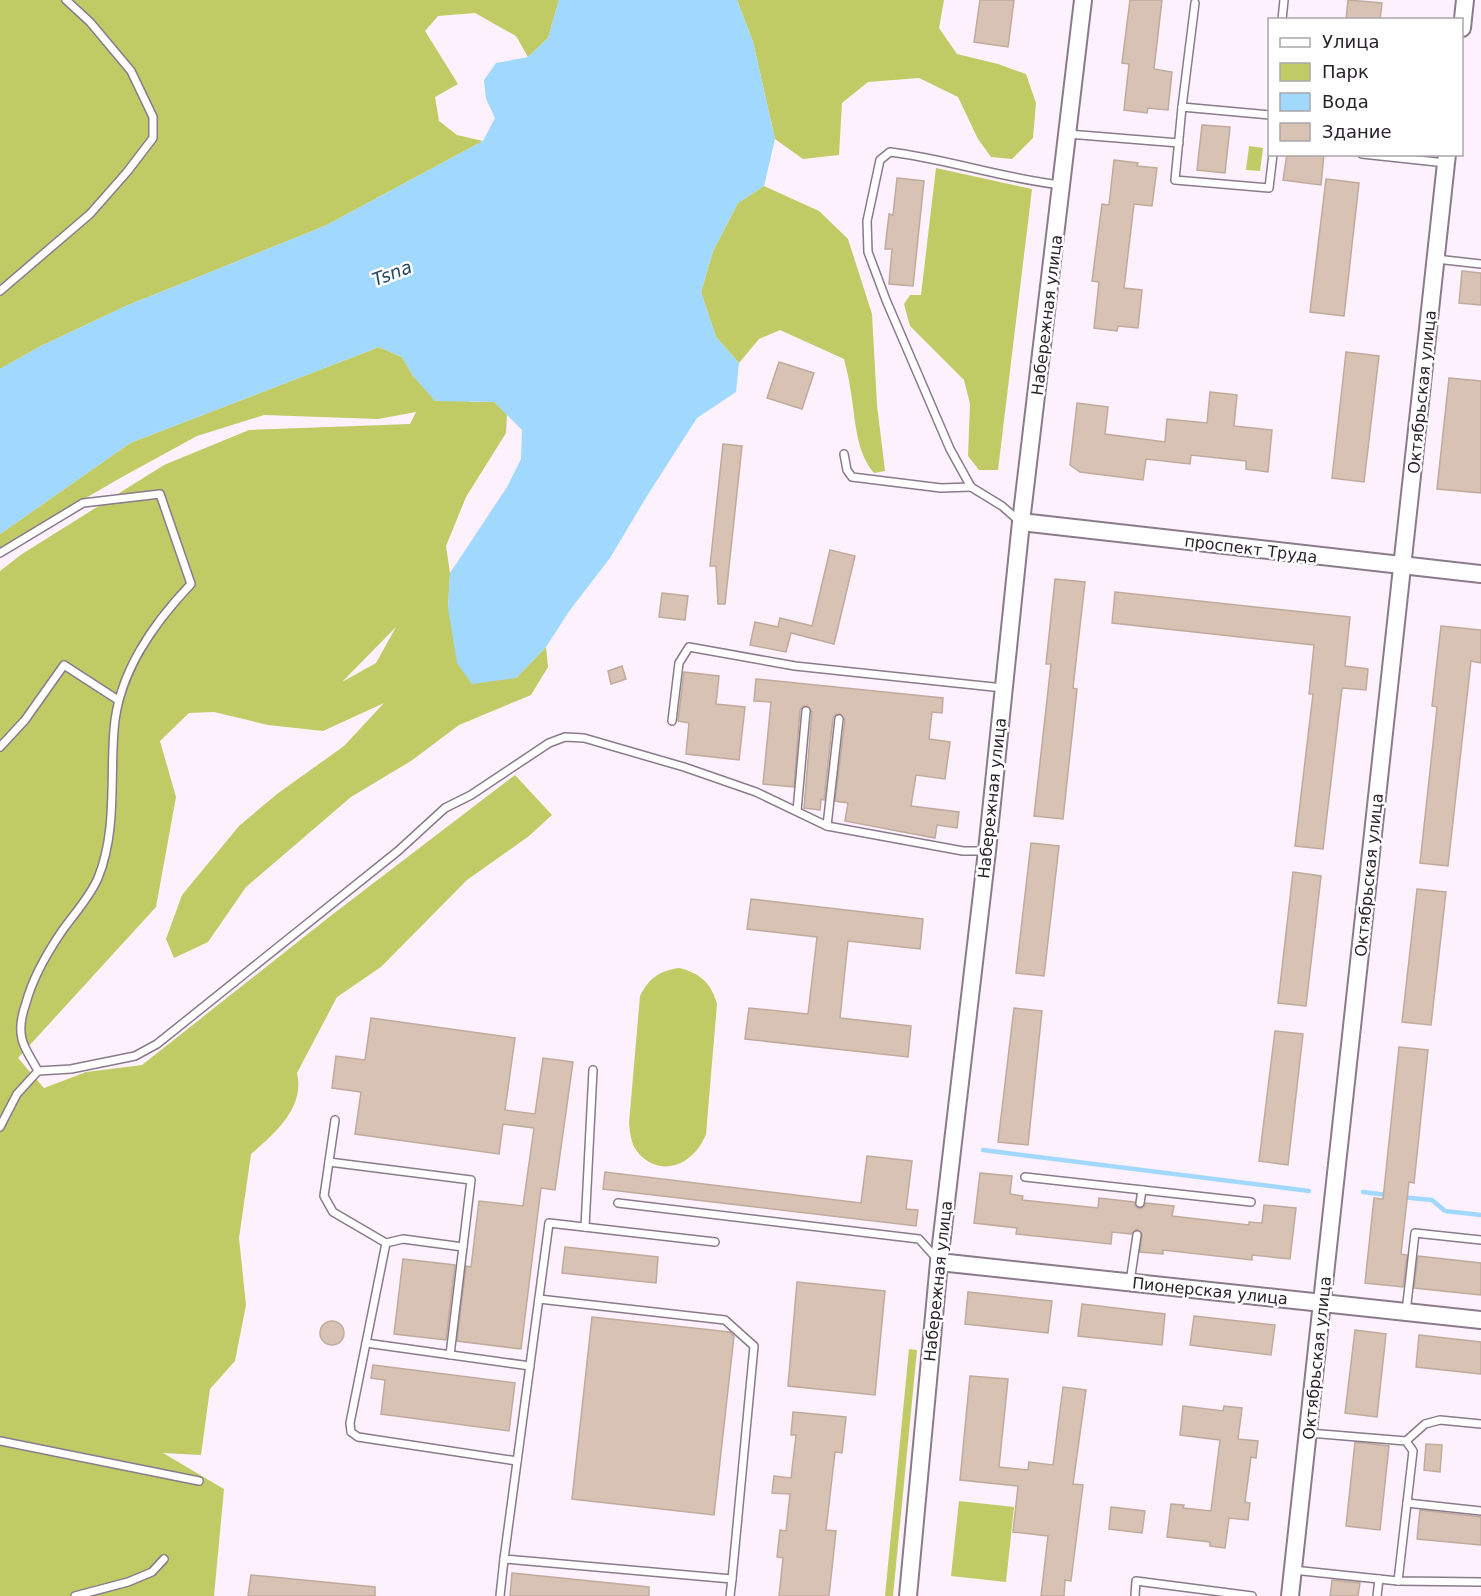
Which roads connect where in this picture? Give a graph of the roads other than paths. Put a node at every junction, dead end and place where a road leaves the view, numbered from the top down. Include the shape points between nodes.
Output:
1 (66, 0) edge
2 (1083, 0) edge
3 (1284, 0) edge
4 (1465, 0) edge
5 (1195, 3) dead end
6 (1282, 18) edge
7 (1462, 18) edge
8 (1182, 107) junction
9 (1268, 115) edge
10 (1068, 134) junction
11 (1179, 143) junction
12 (1272, 156) edge
13 (1396, 156) edge
14 (1447, 159) edge
15 (1063, 185) junction
16 (1436, 259) junction
17 (1481, 264) edge
18 (0, 291) edge
19 (844, 454) dead end
20 (971, 487) junction
21 (1021, 522) junction
22 (0, 553) edge
23 (1402, 566) junction
24 (1481, 574) edge
25 (1004, 688) junction
26 (118, 700) junction
27 (806, 711) dead end
28 (839, 719) dead end
29 (672, 721) dead end
30 (0, 747) edge
31 (797, 811) junction
32 (827, 826) junction
33 (987, 851) junction
34 (593, 1070) dead end
35 (38, 1071) junction
36 (335, 1120) dead end
37 (0, 1127) edge
38 (329, 1162) junction
39 (1025, 1177) dead end
40 (1142, 1190) junction
41 (1251, 1202) dead end
42 (618, 1203) dead end
43 (1140, 1203) dead end
44 (585, 1227) junction
45 (1137, 1235) dead end
46 (1481, 1240) edge
47 (715, 1242) dead end
48 (386, 1243) junction
49 (463, 1247) junction
50 (939, 1262) junction
51 (1131, 1282) junction
52 (539, 1299) junction
53 (1322, 1303) junction
54 (1406, 1312) junction
55 (1481, 1320) edge
56 (366, 1343) junction
57 (450, 1355) junction
58 (530, 1366) junction
59 (1481, 1424) edge
60 (1309, 1433) junction
61 (0, 1441) edge
62 (1406, 1441) junction
63 (518, 1461) junction
64 (199, 1481) dead end
65 (1407, 1503) junction
66 (1481, 1511) edge
67 (164, 1558) dead end
68 (504, 1559) junction
69 (1293, 1570) junction
70 (732, 1579) junction
71 (1379, 1579) junction
72 (1398, 1581) junction
73 (1481, 1582) edge
74 (75, 1596) edge
75 (500, 1596) edge
76 (730, 1596) edge
77 (908, 1596) edge
78 (1135, 1596) edge
79 (1252, 1596) edge
80 (1290, 1596) edge
81 (1377, 1596) edge

1 - 18 lane via 131,71 153,117 153,138 90,214
2 - 10 street, Набережная улица
3 - 6 lane
4 - 7 street
5 - 8 lane
8 - 9 lane
8 - 11 lane
10 - 11 lane
10 - 15 street, Набережная улица
11 - 12 lane via 1175,180 1269,188
13 - 14 lane
14 - 16 street, Октябрьская улица
15 - 20 lane via 926,156 890,152 880,159 867,221 868,252 950,449
15 - 21 street, Набережная улица
16 - 17 lane
16 - 23 street, Октябрьская улица
19 - 20 lane via 852,477 941,488
20 - 21 lane
21 - 23 street, проспект Труда
21 - 25 street, Набережная улица
22 - 26 lane via 82,503 160,494 191,584 146,638
23 - 24 street, проспект Труда
23 - 53 street, Октябрьская улица
25 - 29 lane via 795,666 689,647 679,663
25 - 33 street, Набережная улица
26 - 30 lane via 64,665 25,720
26 - 35 lane via 111,809 98,878 32,982 21,1016 22,1039
27 - 31 lane
28 - 32 lane
31 - 32 lane
31 - 35 lane via 684,767 584,738 565,737 445,808 398,851 157,1044 135,1056 71,1069
32 - 33 lane via 963,851
33 - 50 street, Набережная улица
34 - 44 lane
35 - 37 lane via 17,1094
36 - 38 lane
38 - 48 lane via 324,1196 333,1212
38 - 49 lane via 471,1180
39 - 40 lane
40 - 41 lane
40 - 43 lane
42 - 50 lane via 919,1239
44 - 47 lane
44 - 52 lane via 549,1223
45 - 51 lane
46 - 54 lane via 1415,1233
48 - 49 lane via 403,1239
48 - 56 lane
49 - 57 lane
50 - 51 street, Пионерская улица
50 - 77 street, Набережная улица
51 - 53 street, Пионерская улица
52 - 58 lane
52 - 70 lane via 725,1320 754,1346
53 - 54 street, Пионерская улица
53 - 60 street, Октябрьская улица
54 - 55 street, Пионерская улица
56 - 57 lane
56 - 63 lane via 351,1432 358,1437
57 - 58 lane
58 - 63 lane
59 - 62 lane via 1440,1420 1425,1424
60 - 62 lane
60 - 69 street, Октябрьская улица
61 - 64 lane
62 - 65 lane via 1413,1451
63 - 68 lane
65 - 66 lane
65 - 72 lane
67 - 74 lane via 152,1572
68 - 70 lane
68 - 75 lane
69 - 71 lane
69 - 80 street, Октябрьская улица
70 - 76 lane
71 - 72 lane
71 - 81 lane
72 - 73 lane
78 - 79 lane via 1136,1581

